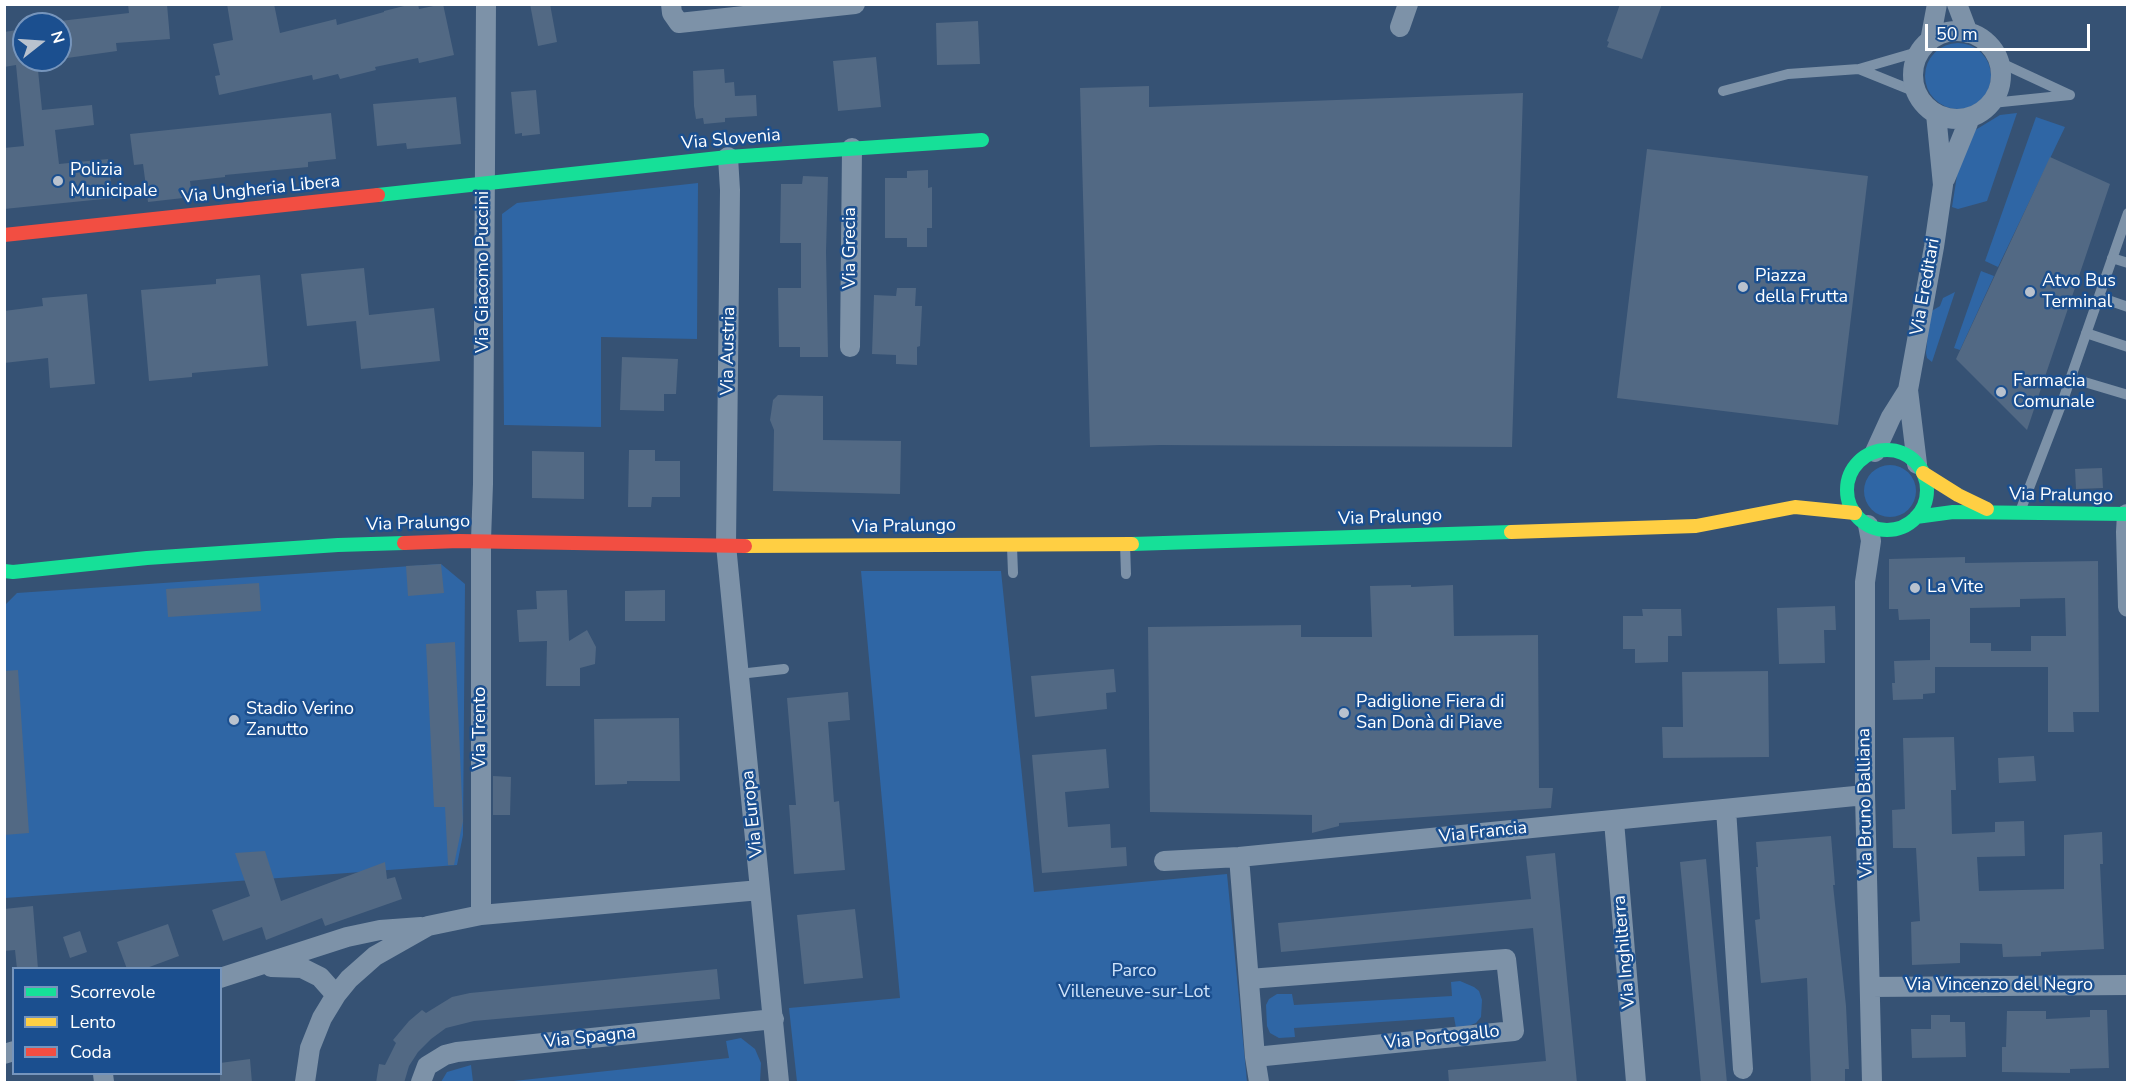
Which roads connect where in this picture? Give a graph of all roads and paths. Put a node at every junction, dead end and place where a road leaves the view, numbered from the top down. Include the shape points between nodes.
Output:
1 (486, 4) edge
2 (671, 4) edge
3 (855, 4) edge
4 (1408, 4) edge
5 (1937, 4) edge
6 (1957, 4) edge
7 (1400, 27) dead end
8 (1968, 33) junction
9 (1925, 46) junction
10 (1999, 62) junction
11 (1859, 69) junction
12 (1723, 91) dead end
13 (1916, 92) junction
14 (1992, 103) junction
15 (1936, 114) junction
16 (1970, 118) junction
17 (982, 140) dead end
18 (852, 148) junction
19 (728, 157) junction
20 (485, 184) junction
21 (1943, 184) junction
22 (2127, 218) edge
23 (4, 235) edge
24 (2112, 258) junction
25 (2127, 263) edge
26 (2099, 297) junction
27 (2127, 307) edge
28 (2086, 333) junction
29 (850, 347) dead end
30 (2127, 347) edge
31 (2070, 378) junction
32 (1908, 390) junction
33 (2127, 395) edge
34 (1875, 452) junction
35 (1920, 469) junction
36 (1850, 475) junction
37 (1833, 485) dead end
38 (1815, 496) dead end
39 (1795, 507) junction
40 (1994, 512) junction
41 (2019, 514) junction
42 (2127, 514) edge
43 (1916, 517) junction
44 (1862, 519) junction
45 (481, 540) junction
46 (1012, 543) junction
47 (1125, 544) junction
48 (726, 545) junction
49 (7, 572) edge
50 (1013, 573) dead end
51 (1126, 574) dead end
52 (2127, 607) edge
53 (784, 669) dead end
54 (739, 674) junction
55 (1865, 795) junction
56 (1726, 809) junction
57 (1614, 820) junction
58 (1239, 857) junction
59 (1164, 861) dead end
60 (760, 890) junction
61 (481, 915) junction
62 (428, 926) junction
63 (256, 966) junction
64 (222, 977) edge
65 (1249, 979) junction
66 (2127, 985) edge
67 (1870, 987) junction
68 (336, 995) junction
69 (774, 1018) junction
70 (1255, 1057) junction
71 (1743, 1069) dead end
72 (305, 1083) edge
73 (421, 1083) edge
74 (779, 1083) edge
75 (1259, 1083) edge
76 (1636, 1083) edge
77 (1872, 1083) edge

1 - 20 street, Via Giacomo Puccini
2 - 3 street via 679,23
4 - 7 street
5 - 9 street
6 - 8 street
8 - 9 street via 1946,33
8 - 10 street via 1988,45
9 - 11 lane
9 - 13 street via 1914,68
10 - 14 street via 2000,82
10 - 14 lane via 2070,95
11 - 12 lane via 1788,74
11 - 13 lane
13 - 15 street
14 - 16 street
15 - 16 street via 1950,119
15 - 21 street, Via Ereditari
16 - 21 street, Via Ereditari
17 - 18 street, Via Slovenia
18 - 19 street, Via Slovenia
18 - 29 street, Via Grecia
19 - 20 street, Via Slovenia
19 - 48 street, Via Austria
20 - 23 street, Via Ungheria Libera
20 - 45 street, Via Giacomo Puccini
21 - 32 street, Via Ereditari
22 - 24 lane
24 - 25 lane
24 - 26 lane
26 - 27 lane
26 - 28 lane
28 - 30 lane
28 - 31 lane
31 - 33 lane
31 - 41 lane
32 - 34 street, Via Ereditari
32 - 35 street, Via Ereditari
34 - 35 street, Via Pralungo via 1895,451 1908,456
34 - 36 street via 1858,462
35 - 40 street, Via Pralungo via 1958,495
35 - 43 street via 1926,496
36 - 37 street
36 - 44 street via 1850,505
38 - 39 street, Via Pralungo
39 - 44 street, Via Pralungo
39 - 47 street, Via Pralungo via 1696,526
40 - 41 street, Via Pralungo
40 - 43 street, Via Pralungo
41 - 42 street, Via Pralungo
42 - 52 street
43 - 44 street, Via Pralungo via 1896,529 1882,529
44 - 55 street, Via Bruno Balliana via 1871,541 1865,582
45 - 48 street, Via Pralungo
45 - 49 street, Via Pralungo via 279,549
45 - 61 street, Via Trento
46 - 47 street, Via Pralungo
46 - 48 street, Via Pralungo
46 - 50 lane
47 - 51 lane
48 - 54 street, Via Europa
53 - 54 lane
54 - 60 street, Via Europa
55 - 56 street, Via Francia
55 - 67 street, Via Bruno Balliana
56 - 57 street, Via Francia
56 - 71 street
57 - 58 street, Via Francia
57 - 76 street, Via Inghilterra
58 - 59 street, Via Francia
58 - 65 street
60 - 61 street
60 - 69 street, Via Europa
61 - 62 street
62 - 63 street via 358,935
62 - 68 street via 375,956
63 - 64 street
63 - 68 street via 302,968 320,977
65 - 70 street
65 - 70 street, Via Portogallo via 1506,959 1514,1031
66 - 67 street, Via Vincenzo del Negro
67 - 77 street, Via Bruno Balliana
68 - 72 street via 310,1048
69 - 73 street, Via Spagna via 457,1052 427,1066
69 - 74 street, Via Europa
70 - 75 street

